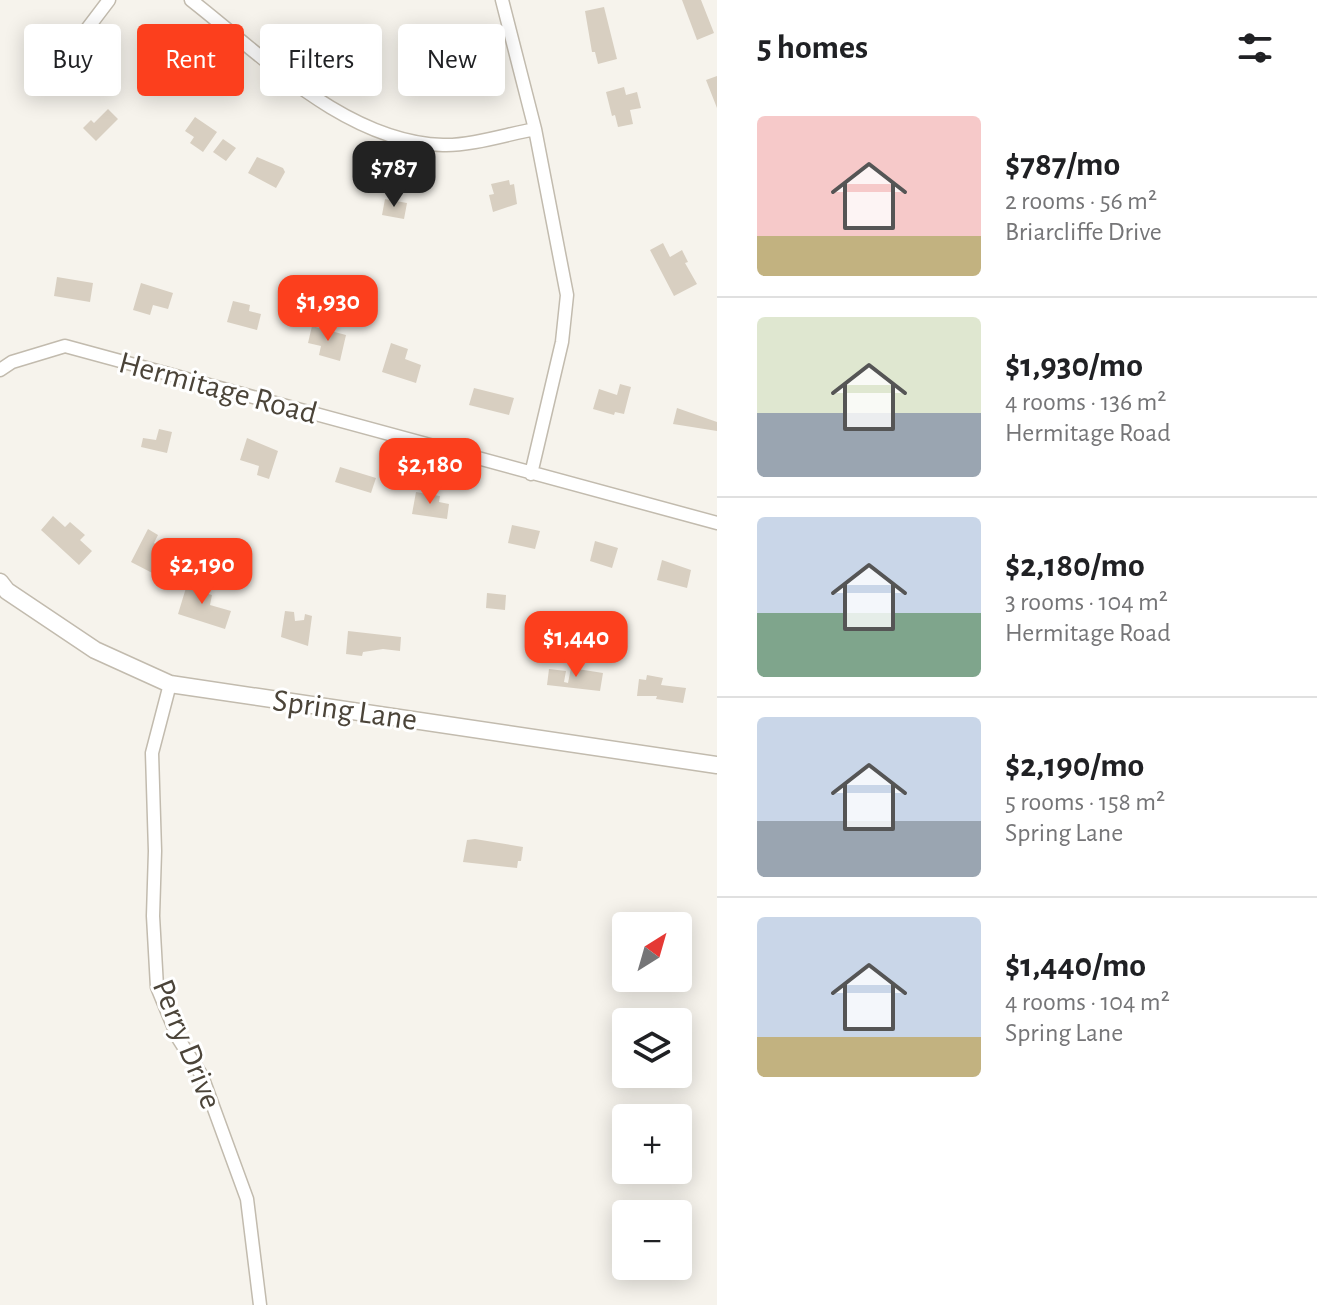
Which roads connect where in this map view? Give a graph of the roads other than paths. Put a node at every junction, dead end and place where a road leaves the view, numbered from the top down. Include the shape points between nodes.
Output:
1 (109, 0) edge
2 (191, 0) edge
3 (502, 0) edge
4 (91, 24) edge
5 (535, 129) junction
6 (0, 370) edge
7 (531, 474) junction
8 (717, 523) edge
9 (0, 582) edge
10 (170, 684) junction
11 (717, 765) edge
12 (260, 1305) edge

1 - 4 street
2 - 5 street via 331,109 383,133 444,146
3 - 5 street
5 - 7 street via 567,295 562,342
6 - 7 street, Hermitage Road via 65,346
7 - 8 street, Hermitage Road
9 - 10 street, Spring Lane via 95,650
10 - 11 street, Spring Lane
10 - 12 street, Perry Drive via 152,753 157,987 178,1038 202,1076 247,1199

